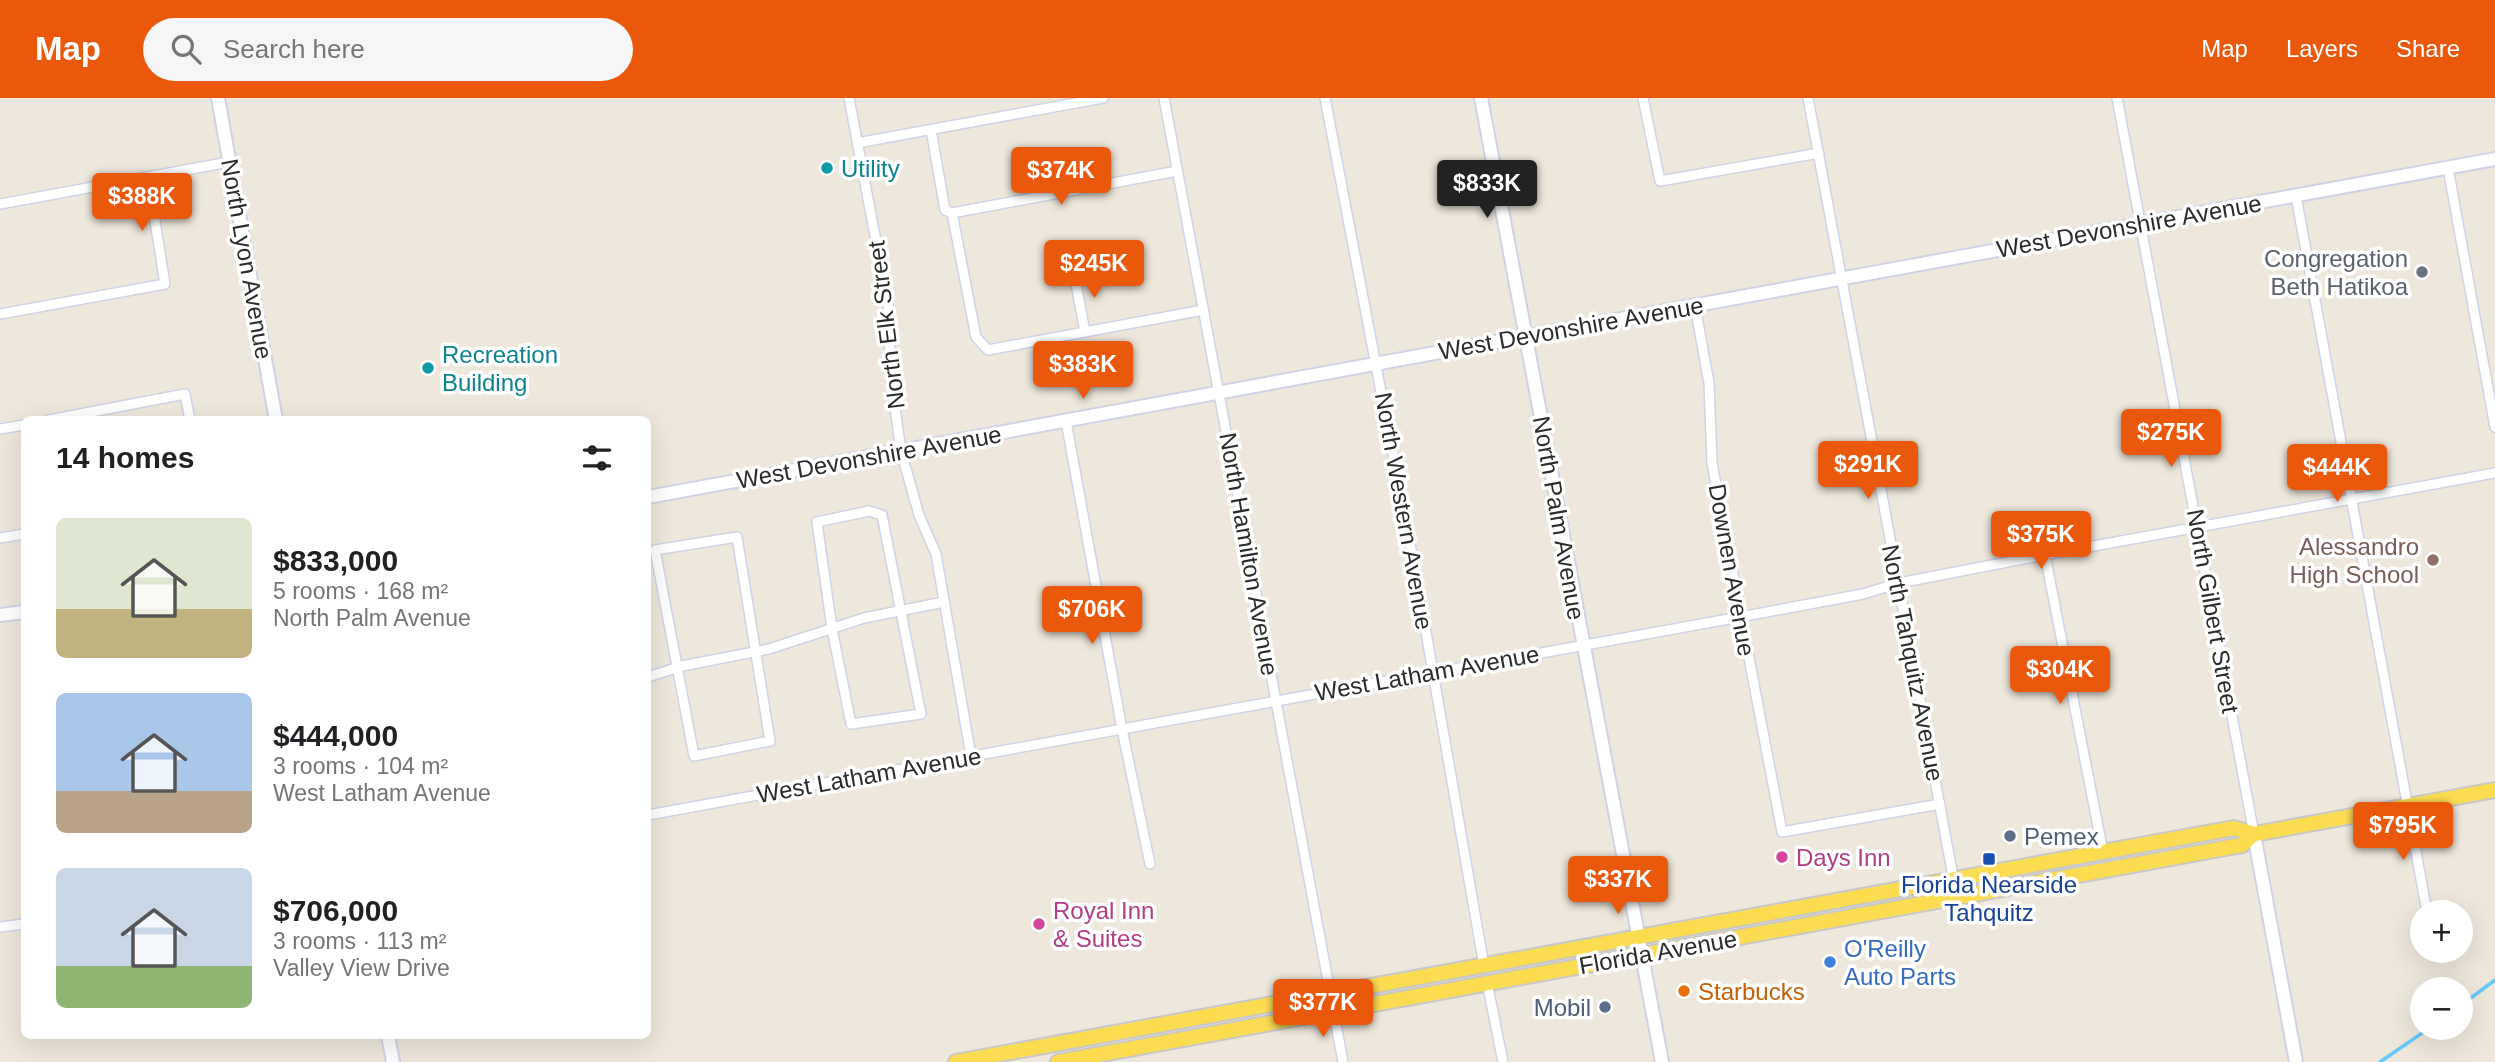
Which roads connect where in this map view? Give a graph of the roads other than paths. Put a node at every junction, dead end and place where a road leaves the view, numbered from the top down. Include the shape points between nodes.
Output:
1 (218, 98) edge
2 (849, 98) edge
3 (1103, 98) edge
4 (1164, 98) edge
5 (1325, 98) edge
6 (1481, 98) edge
7 (1643, 98) edge
8 (1808, 98) edge
9 (2117, 98) edge
10 (931, 130) junction
11 (857, 142) junction
12 (1819, 153) junction
13 (2495, 159) edge
14 (229, 162) junction
15 (2448, 168) junction
16 (1177, 171) junction
17 (148, 177) junction
18 (2296, 196) junction
19 (0, 204) edge
20 (952, 213) junction
21 (2141, 224) junction
22 (1074, 273) dead end
23 (1842, 280) junction
24 (1695, 306) junction
25 (1203, 310) junction
26 (0, 314) edge
27 (1085, 332) junction
28 (1525, 337) junction
29 (1377, 364) junction
30 (1219, 393) junction
31 (70, 416) edge
32 (189, 416) edge
33 (275, 416) edge
34 (1066, 421) junction
35 (21, 426) edge
36 (2495, 427) edge
37 (0, 429) edge
38 (901, 451) junction
39 (2495, 473) edge
40 (651, 496) edge
41 (2351, 498) junction
42 (2197, 526) junction
43 (21, 534) edge
44 (0, 538) edge
45 (2045, 555) junction
46 (1899, 583) junction
47 (944, 602) junction
48 (902, 610) junction
49 (21, 612) edge
50 (0, 615) edge
51 (1740, 617) junction
52 (832, 629) junction
53 (1582, 646) junction
54 (755, 652) junction
55 (676, 668) junction
56 (1434, 672) junction
57 (651, 676) edge
58 (1276, 700) junction
59 (1122, 729) junction
60 (971, 756) junction
61 (2495, 790) edge
62 (1940, 804) junction
63 (2407, 806) junction
64 (651, 814) edge
65 (2254, 834) junction
66 (2103, 852) junction
67 (1150, 864) dead end
68 (1954, 879) junction
69 (2027, 884) junction
70 (1957, 898) junction
71 (2425, 900) edge
72 (21, 924) edge
73 (0, 927) edge
74 (1639, 938) junction
75 (1642, 955) junction
76 (1484, 966) junction
77 (1487, 982) junction
78 (1330, 994) junction
79 (1333, 1011) junction
80 (389, 1039) edge
81 (1024, 1056) edge
82 (393, 1062) edge
83 (956, 1062) edge
84 (1058, 1062) edge
85 (1343, 1062) edge
86 (1503, 1062) edge
87 (1662, 1062) edge
88 (2296, 1062) edge

1 - 14 street, North Lyon Avenue
2 - 11 street, North Elk Street
3 - 10 street
4 - 16 street, North Hamilton Avenue
5 - 29 street, North Western Avenue
6 - 28 street, North Palm Avenue
7 - 12 street via 1660,181
8 - 12 street, North Tahquitz Avenue
9 - 21 street, North Gilbert Street
10 - 11 street
10 - 20 street via 945,210
11 - 38 street, North Elk Street via 888,304 891,379
12 - 23 street, North Tahquitz Avenue
13 - 15 street, West Devonshire Avenue
14 - 17 street
14 - 33 street, North Lyon Avenue
15 - 18 street, West Devonshire Avenue
15 - 36 street
16 - 20 street
16 - 25 street, North Hamilton Avenue
17 - 19 street
17 - 26 street via 165,284
18 - 21 street, West Devonshire Avenue
18 - 41 street
20 - 27 street via 976,337 988,350
21 - 23 street, West Devonshire Avenue
21 - 42 street, North Gilbert Street
22 - 27 street
23 - 24 street, West Devonshire Avenue
23 - 46 street, North Tahquitz Avenue
24 - 28 street, West Devonshire Avenue
24 - 51 street, Downen Avenue via 1709,383 1712,463
25 - 27 street
25 - 30 street, North Hamilton Avenue
28 - 29 street, West Devonshire Avenue
28 - 53 street, North Palm Avenue
29 - 30 street, West Devonshire Avenue
29 - 56 street, North Western Avenue
30 - 34 street, West Devonshire Avenue
30 - 58 street, North Hamilton Avenue
31 - 32 street via 185,394
34 - 38 street, West Devonshire Avenue
34 - 59 street
35 - 37 street
38 - 40 street, West Devonshire Avenue
38 - 47 street, North Elk Street via 919,515 936,554
39 - 41 street, West Latham Avenue
41 - 42 street, West Latham Avenue
41 - 63 street
42 - 45 street, West Latham Avenue
42 - 65 street, North Gilbert Street
43 - 44 street
45 - 46 street, West Latham Avenue
45 - 66 street
46 - 51 street, West Latham Avenue
46 - 62 street, North Tahquitz Avenue
47 - 48 street
47 - 60 street, North Elk Street
48 - 52 street
48 - 52 street via 882,515 869,511 817,522
48 - 52 street via 921,714 851,724
49 - 50 street
51 - 53 street, West Latham Avenue
51 - 62 street, Downen Avenue via 1782,832
52 - 54 street
53 - 56 street, West Latham Avenue
53 - 74 street, North Palm Avenue
54 - 55 street
54 - 55 street via 770,741 694,756
54 - 55 street via 737,537 655,550
55 - 57 street
56 - 58 street, West Latham Avenue
56 - 76 street, North Western Avenue
58 - 59 street, West Latham Avenue
58 - 78 street, North Hamilton Avenue
59 - 60 street, West Latham Avenue
59 - 67 street
60 - 64 street, West Latham Avenue
61 - 63 main road, Florida Avenue
62 - 68 street, North Tahquitz Avenue
63 - 65 main road, Florida Avenue
63 - 71 street
65 - 66 main road, Florida Avenue via 2234,828
65 - 69 main road, Florida Avenue via 2240,845
65 - 88 street
66 - 68 main road, Florida Avenue
66 - 69 main road via 2101,862 2045,873
68 - 70 street, North Tahquitz Avenue
68 - 74 main road, Florida Avenue
69 - 70 main road, Florida Avenue
70 - 75 main road, Florida Avenue
72 - 73 street
74 - 75 street, North Palm Avenue
74 - 76 main road, Florida Avenue
75 - 77 main road, Florida Avenue
75 - 87 street, North Palm Avenue
76 - 78 main road, Florida Avenue
77 - 79 main road, Florida Avenue
77 - 86 street
78 - 79 street, North Hamilton Avenue
78 - 81 main road, Florida Avenue
79 - 84 main road, Florida Avenue
79 - 85 street, North Hamilton Avenue
80 - 82 street
81 - 83 main road, Florida Avenue

